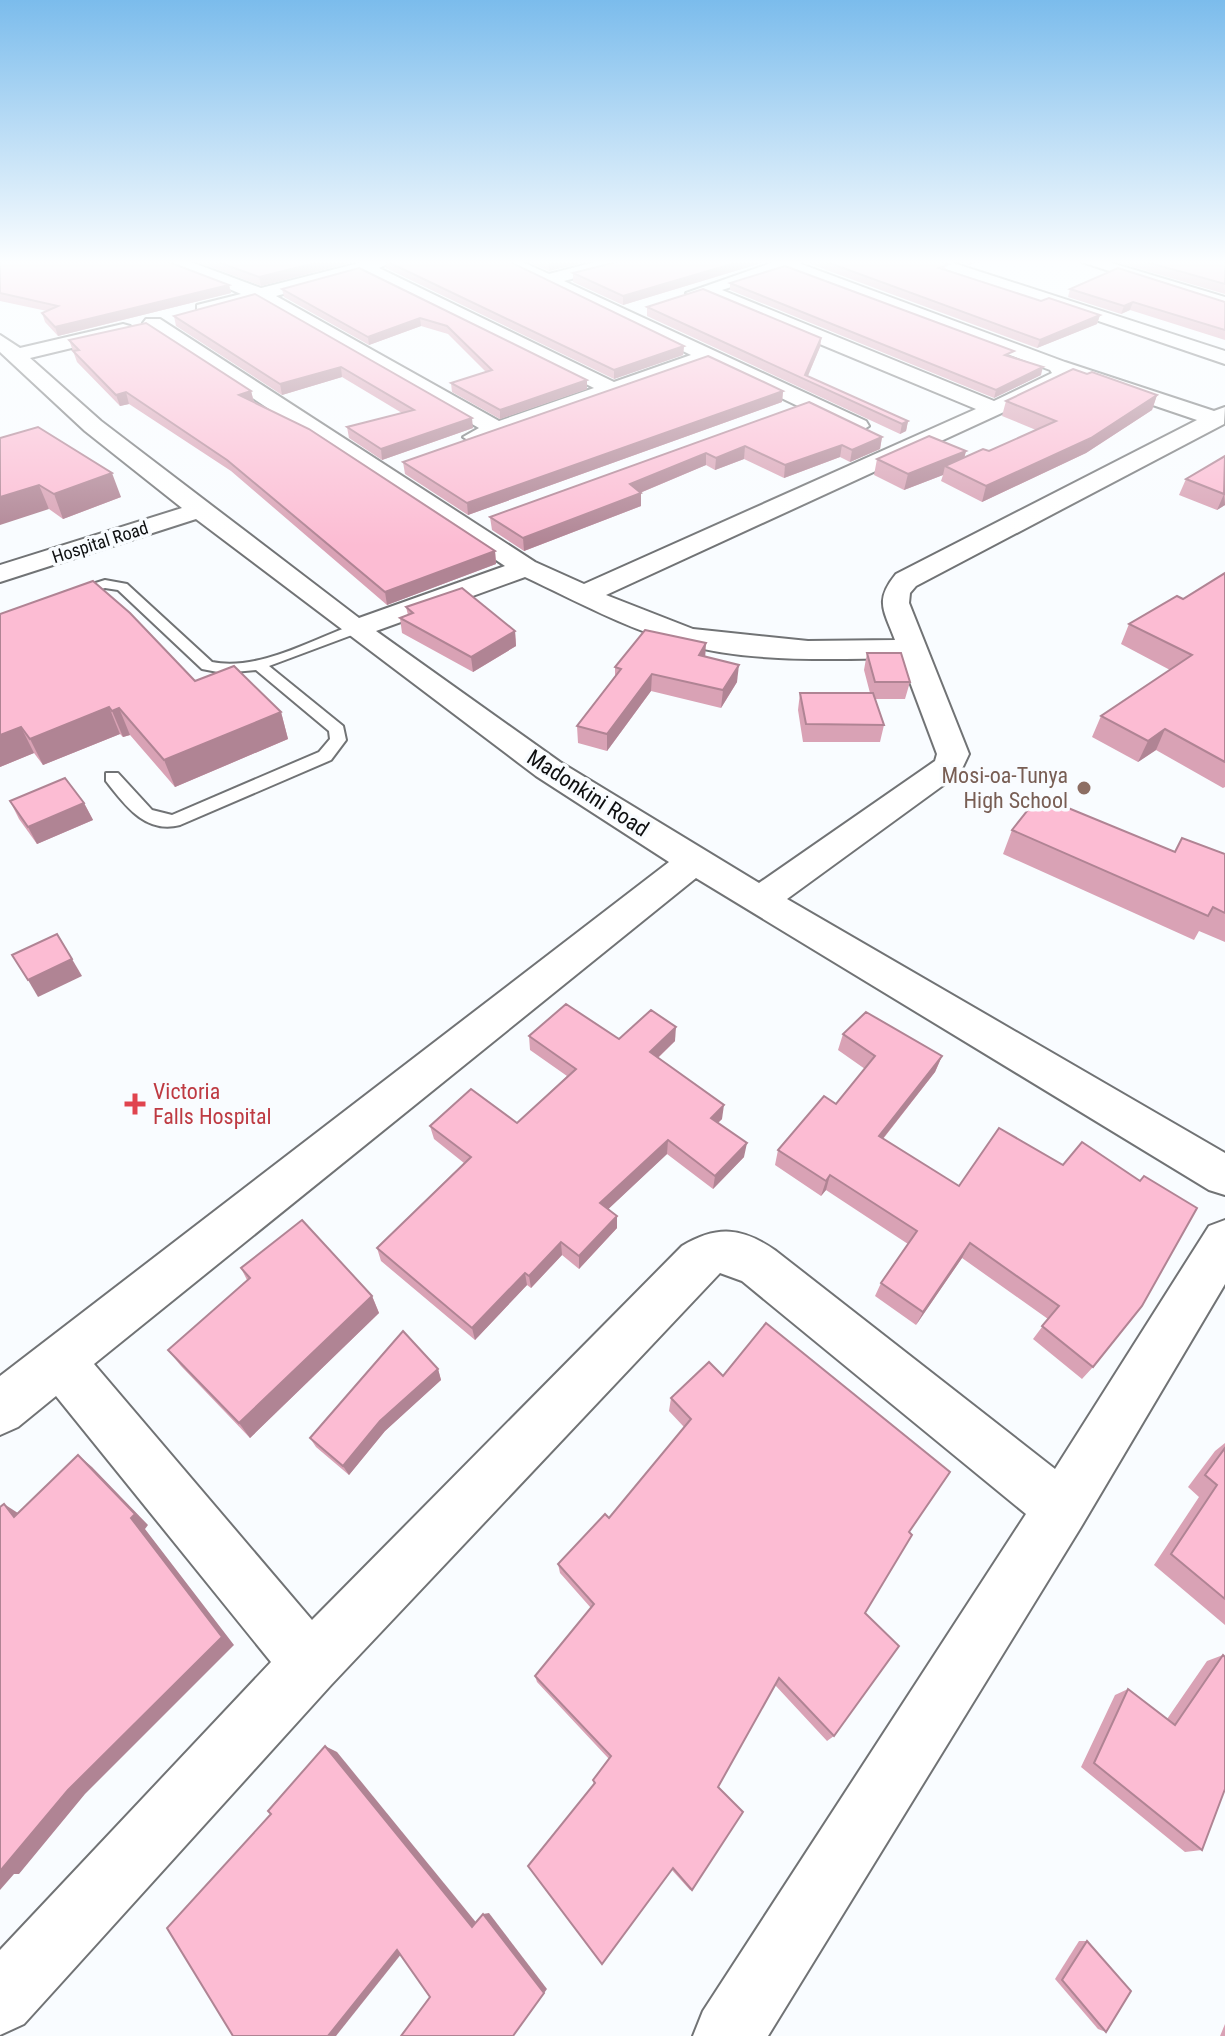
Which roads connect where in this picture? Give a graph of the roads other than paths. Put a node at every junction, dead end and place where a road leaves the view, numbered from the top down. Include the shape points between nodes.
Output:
1 (17, 356) edge
2 (203, 356) edge
3 (368, 356) edge
4 (545, 356) edge
5 (709, 356) joint
6 (867, 356) edge
7 (1032, 356) edge
8 (1058, 366) junction
9 (612, 389) junction
10 (809, 403) junction
11 (993, 408) junction
12 (780, 413) edge
13 (1220, 416) edge
14 (497, 429) junction
15 (452, 445) edge
16 (904, 448) junction
17 (408, 461) edge
18 (378, 472) junction
19 (200, 510) junction
20 (491, 518) edge
21 (462, 529) junction
22 (526, 568) junction
23 (0, 574) edge
24 (583, 595) junction
25 (59, 598) edge
26 (355, 629) junction
27 (913, 649) junction
28 (259, 665) junction
29 (112, 777) dead end
30 (694, 861) junction
31 (760, 900) junction
32 (1225, 1176) edge
33 (1225, 1241) edge
34 (59, 1361) junction
35 (0, 1409) edge
36 (1062, 1508) junction
37 (310, 1664) junction
38 (0, 2000) edge
39 (728, 2036) edge

1 - 19 street, Madonkini Road via 93,426
2 - 18 street
3 - 14 street
4 - 9 street
5 - 9 street
5 - 10 street
6 - 11 street
7 - 8 street
8 - 11 street via 1058,380
8 - 13 street
9 - 14 street
10 - 12 street
10 - 16 street
11 - 16 street
13 - 27 street via 906,580 895,603
14 - 15 street
16 - 24 street
17 - 18 street
18 - 21 street
19 - 23 street, Hospital Road
19 - 26 street, Madonkini Road
20 - 21 street
21 - 22 street
22 - 24 street
22 - 26 street
24 - 27 street via 689,637 808,650
25 - 28 lane via 105,584 122,587 207,666
26 - 28 lane
26 - 30 street, Madonkini Road via 548,769
27 - 31 street via 953,754 949,766
28 - 29 lane via 337,729 338,740 325,756 174,821 148,818
30 - 31 street, Madonkini Road
30 - 34 street
31 - 32 street, Madonkini Road
33 - 36 street
34 - 35 street
34 - 37 street
36 - 37 street via 759,1266 745,1256 715,1251 699,1261
36 - 39 street
37 - 38 street

